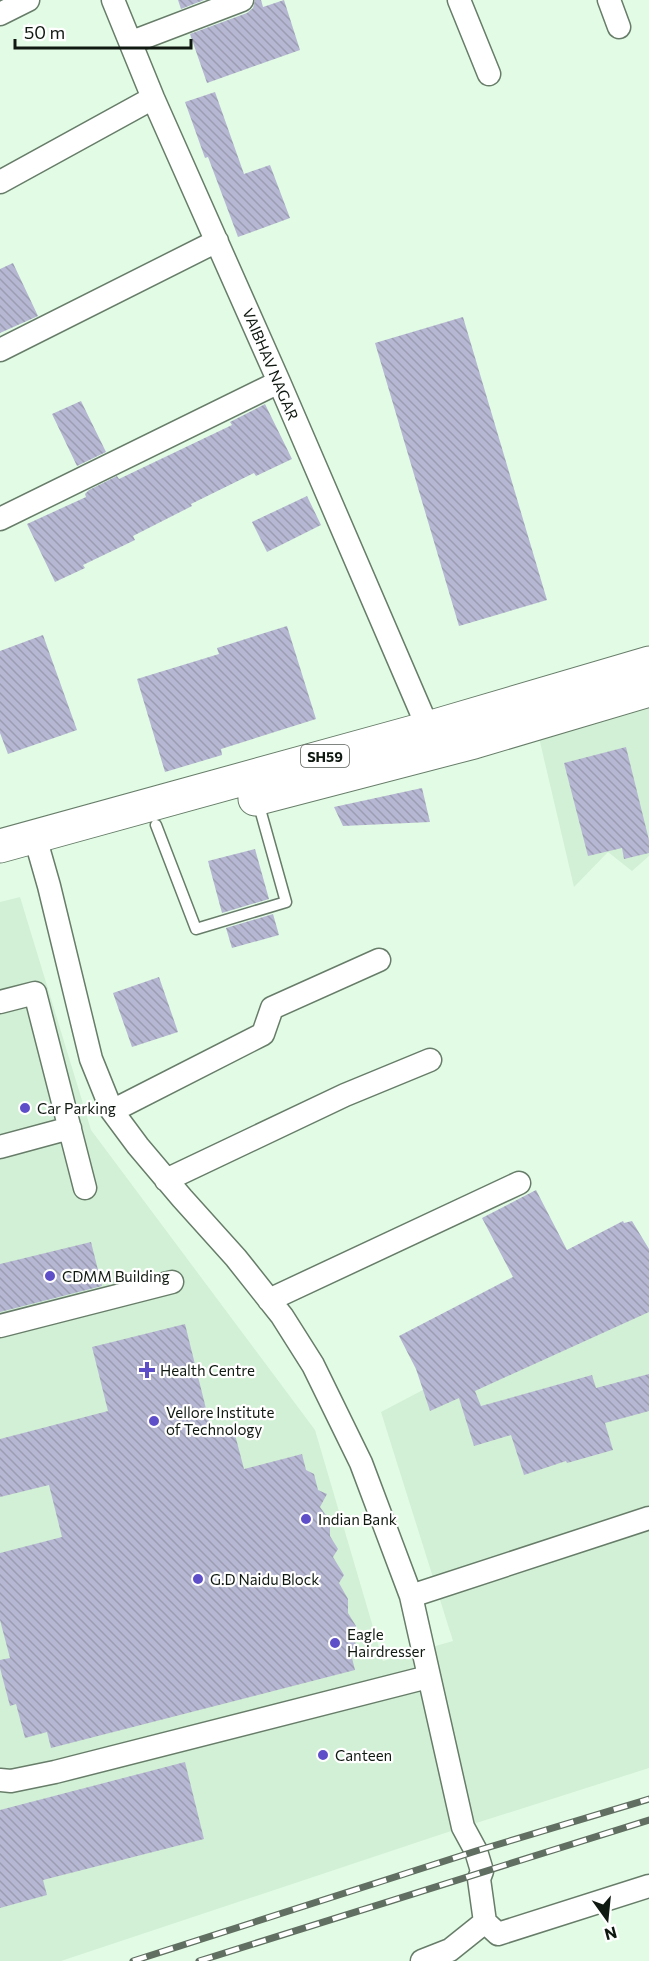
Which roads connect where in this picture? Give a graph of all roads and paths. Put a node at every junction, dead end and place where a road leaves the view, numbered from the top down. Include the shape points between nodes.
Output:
1 (28, 0) edge
2 (113, 0) edge
3 (242, 0) edge
4 (459, 0) edge
5 (609, 0) edge
6 (0, 14) edge
7 (619, 27) dead end
8 (132, 42) junction
9 (489, 74) dead end
10 (153, 98) junction
11 (0, 182) edge
12 (218, 241) junction
13 (0, 350) edge
14 (279, 382) junction
15 (0, 519) edge
16 (649, 663) edge
17 (649, 690) edge
18 (428, 728) junction
19 (257, 798) junction
20 (156, 825) junction
21 (0, 846) edge
22 (37, 846) junction
23 (0, 866) edge
24 (379, 960) dead end
25 (0, 1002) edge
26 (430, 1059) dead end
27 (112, 1111) junction
28 (70, 1128) junction
29 (0, 1147) edge
30 (166, 1180) junction
31 (519, 1183) dead end
32 (85, 1188) dead end
33 (172, 1282) dead end
34 (269, 1300) junction
35 (0, 1326) edge
36 (649, 1518) edge
37 (411, 1596) junction
38 (428, 1677) junction
39 (0, 1780) edge
40 (649, 1886) edge
41 (485, 1922) junction
42 (423, 1961) edge

1 - 6 street
2 - 8 street, VAIBHAV NAGAR
3 - 8 street
4 - 9 street
5 - 7 street
8 - 10 street, VAIBHAV NAGAR
10 - 11 street
10 - 12 street, VAIBHAV NAGAR
12 - 13 street
12 - 14 street, VAIBHAV NAGAR
14 - 15 street
14 - 18 street, VAIBHAV NAGAR
16 - 18 main road, SH59
17 - 19 main road via 474,742
18 - 22 main road, SH59
19 - 20 main road
19 - 20 lane via 286,902 196,929
20 - 22 main road
21 - 22 main road, SH59
22 - 23 main road
22 - 27 street via 91,1059
24 - 27 street via 272,1008 263,1034
25 - 28 street via 35,993
26 - 30 street
27 - 30 street
28 - 29 street
28 - 32 street
30 - 34 street via 237,1258
31 - 34 street
33 - 35 street
34 - 37 street via 313,1365 361,1463
36 - 37 street
37 - 38 street
38 - 39 street via 55,1772
38 - 41 street via 463,1827 482,1871 479,1879
40 - 41 street via 498,1934
41 - 42 street via 450,1950

